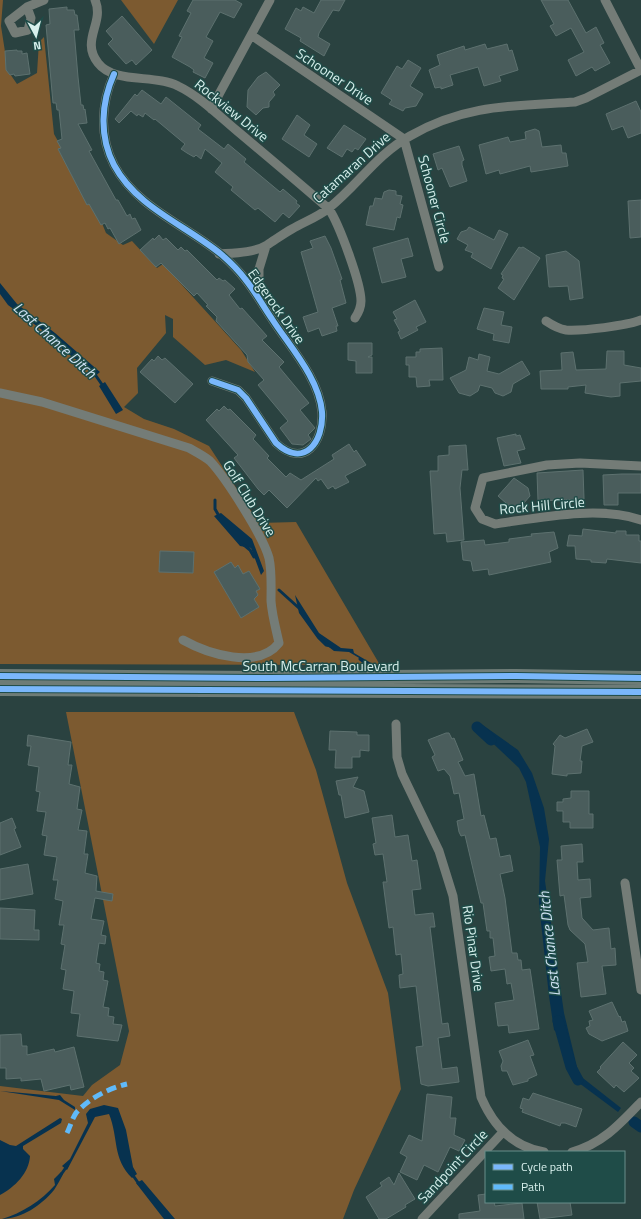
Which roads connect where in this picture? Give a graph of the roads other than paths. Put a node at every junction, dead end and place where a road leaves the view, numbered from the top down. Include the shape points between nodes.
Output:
1 (44, 0) edge
2 (96, 0) edge
3 (270, 0) edge
4 (605, 0) edge
5 (27, 7) dead end
6 (251, 35) junction
7 (641, 70) edge
8 (114, 74) junction
9 (211, 109) junction
10 (404, 140) junction
11 (329, 209) junction
12 (266, 246) junction
13 (219, 254) junction
14 (439, 267) dead end
15 (259, 300) junction
16 (355, 318) dead end
17 (641, 320) edge
18 (546, 321) dead end
19 (212, 381) dead end
20 (0, 393) edge
21 (641, 466) edge
22 (641, 520) edge
23 (183, 640) dead end
24 (0, 676) edge
25 (641, 678) edge
26 (0, 689) edge
27 (641, 692) edge
28 (396, 724) dead end
29 (625, 883) dead end
30 (641, 990) edge
31 (641, 1102) edge
32 (503, 1132) junction
33 (485, 1151) edge
34 (485, 1151) edge
35 (540, 1151) edge
36 (575, 1151) edge
37 (422, 1219) edge

1 - 5 street
2 - 8 street, Rockview Drive via 98,16 91,49 99,65
3 - 6 street
4 - 7 street
6 - 9 street
6 - 10 street, Schooner Drive
7 - 10 street, Catamaran Drive via 575,102 478,109 431,125
8 - 9 street, Rockview Drive via 166,81 179,86
8 - 13 street, Edgerock Drive via 107,89 103,120 106,148 114,165 136,193 157,212
9 - 11 street, Rockview Drive
10 - 11 street, Catamaran Drive via 369,168
10 - 14 street, Schooner Circle
11 - 12 street, Catamaran Drive
11 - 16 street via 336,219 360,289 360,312
12 - 13 street, Catamaran Drive
12 - 15 street via 259,269
13 - 15 street, Edgerock Drive via 245,279
15 - 19 street, Edgerock Drive via 307,373 320,399 322,431 316,442 308,450 297,454 282,449 238,390
17 - 18 street via 623,325 567,330
20 - 23 street, Golf Club Drive via 42,402 189,448 210,461 220,474 241,505 268,557 271,602 279,643 273,651 254,658 220,655 199,649
21 - 22 street, Rock Hill Circle via 580,463 547,465 483,478 475,508 482,519 495,524 575,514 623,515
24 - 25 main road, South McCarran Boulevard
26 - 27 main road, South McCarran Boulevard
28 - 32 street, Rio Pinar Drive via 397,751 402,774 439,851 453,896 481,1097 494,1122
29 - 30 street
31 - 36 street via 608,1136 596,1144
32 - 33 street, Sandpoint Circle
32 - 35 street, Rio Pinar Drive via 514,1141
34 - 37 street, Sandpoint Circle

